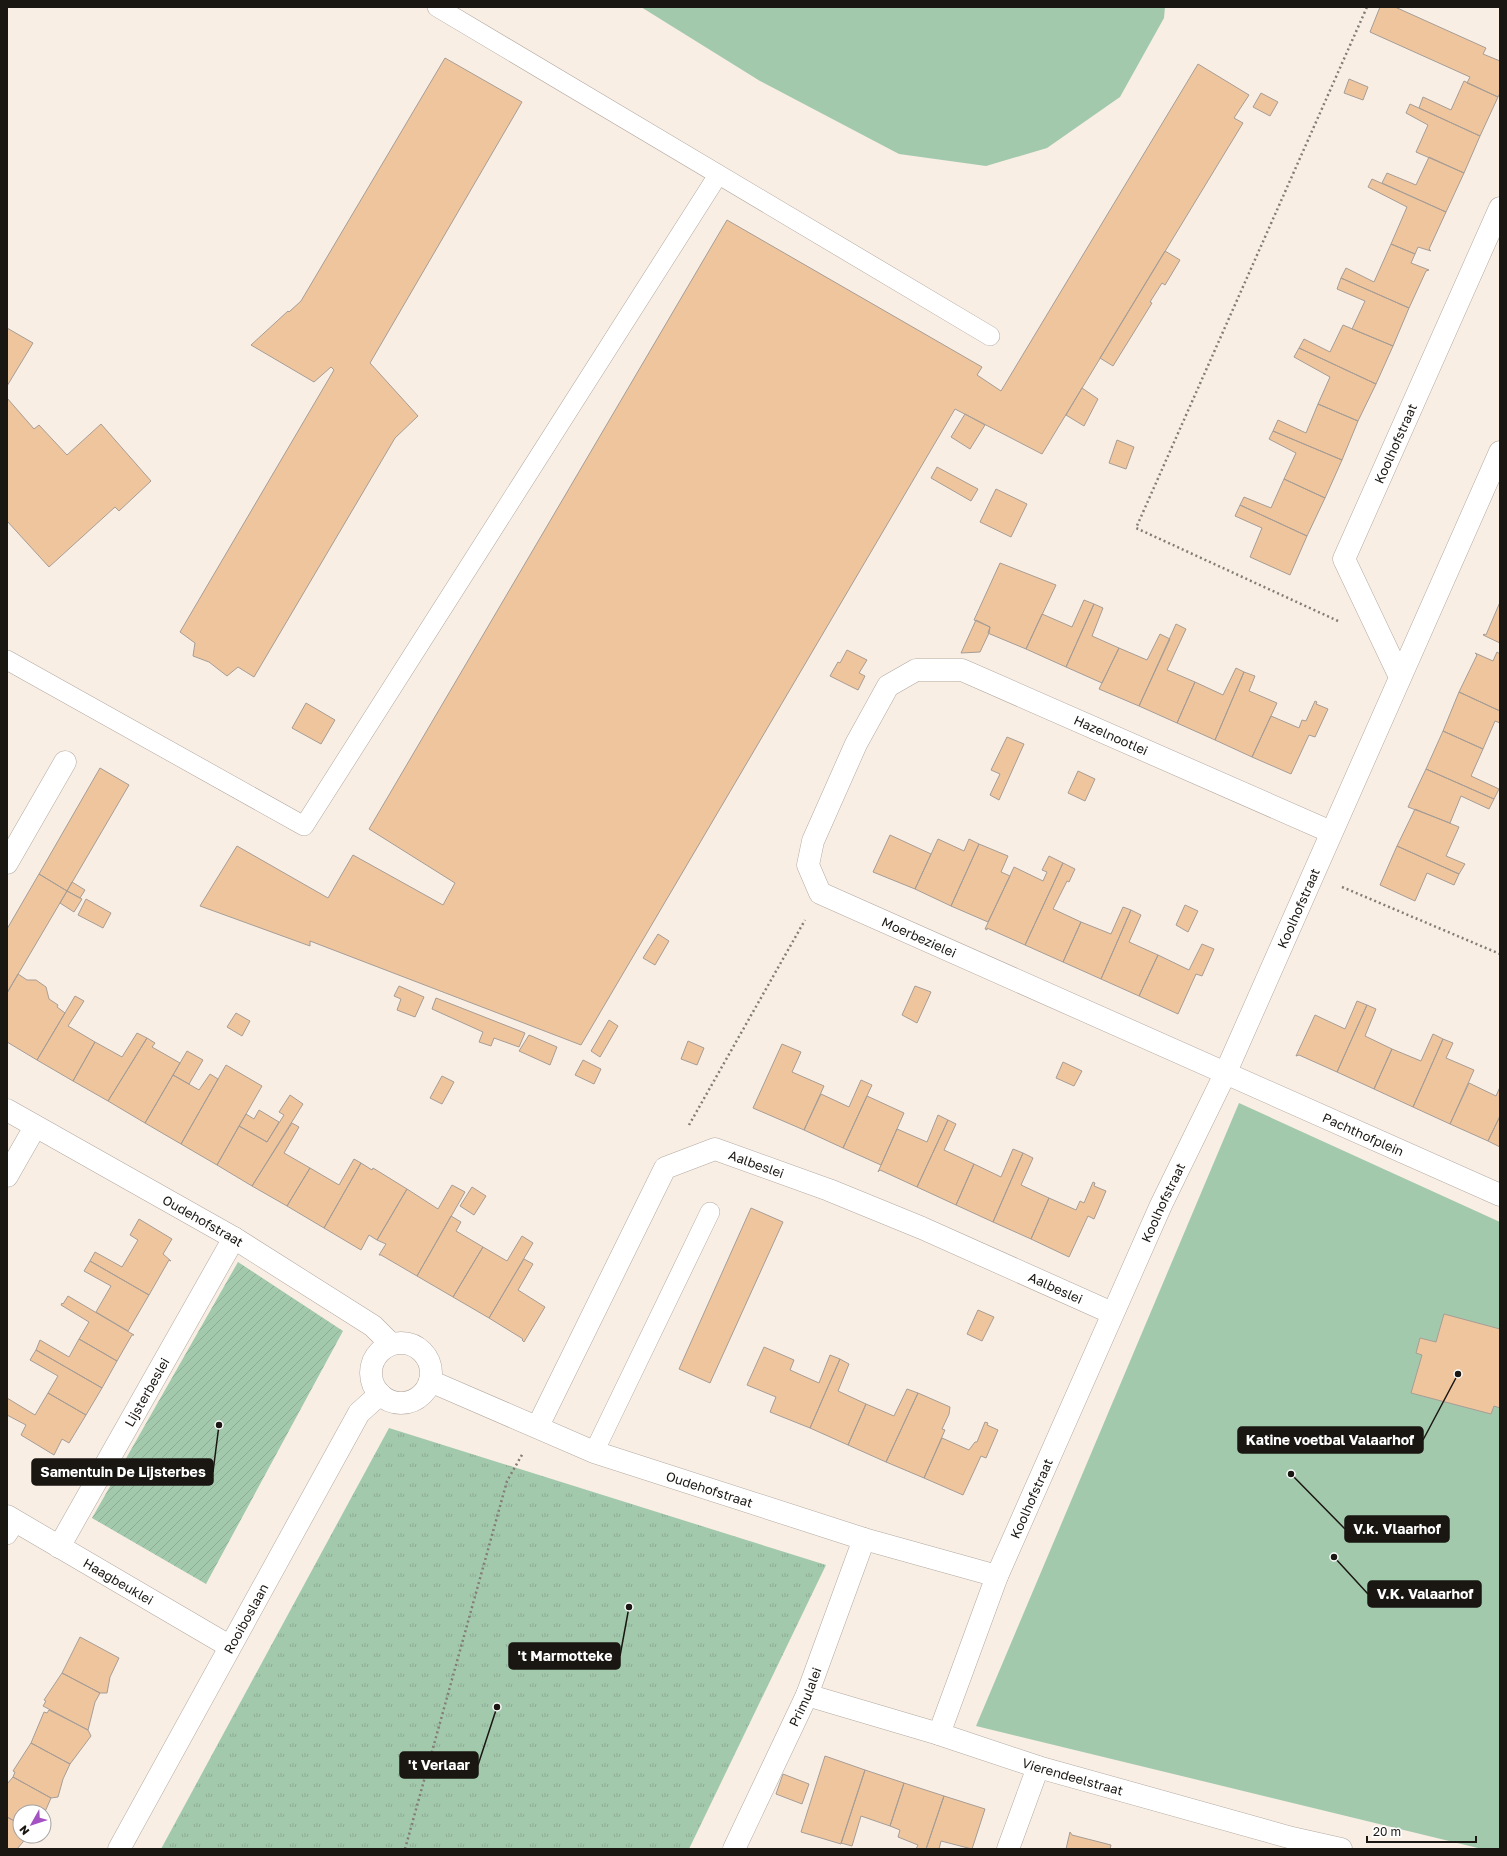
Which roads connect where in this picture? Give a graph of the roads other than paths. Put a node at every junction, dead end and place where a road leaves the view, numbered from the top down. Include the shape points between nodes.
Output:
1 (437, 7) edge
2 (718, 174) junction
3 (1500, 208) edge
4 (990, 336) dead end
5 (1500, 452) edge
6 (7, 660) edge
7 (1400, 677) junction
8 (65, 762) dead end
9 (1331, 832) junction
10 (7, 863) edge
11 (820, 894) joint
12 (1226, 1074) junction
13 (7, 1110) edge
14 (35, 1127) junction
15 (7, 1176) edge
16 (1500, 1195) edge
17 (710, 1212) dead end
18 (234, 1238) junction
19 (1112, 1313) junction
20 (391, 1344) junction
21 (430, 1381) junction
22 (380, 1394) junction
23 (538, 1426) junction
24 (594, 1452) junction
25 (10, 1524) edge
26 (864, 1539) junction
27 (59, 1546) junction
28 (997, 1576) junction
29 (229, 1646) junction
30 (806, 1695) junction
31 (939, 1734) junction
32 (1038, 1768) junction
33 (1290, 1844) edge
34 (119, 1849) edge
35 (734, 1849) edge
36 (1008, 1849) edge
37 (1341, 1849) edge

1 - 2 lane
2 - 4 lane
2 - 6 lane via 304,826
3 - 7 street, Koolhofstraat via 1344,559
5 - 7 street, Koolhofstraat
7 - 9 street, Koolhofstraat
8 - 10 street
9 - 11 street, Hazelnootlei via 962,670 916,670 888,686 856,744 813,841 808,864
9 - 12 street, Koolhofstraat
11 - 12 street, Moerbezielei
12 - 16 street, Pachthofplein
12 - 19 street, Koolhofstraat via 1161,1205
13 - 14 street, Oudehofstraat
14 - 15 street
14 - 18 street, Oudehofstraat
17 - 24 lane
18 - 20 street, Oudehofstraat via 373,1326
18 - 27 street, Lijsterbeslei
19 - 23 street, Aalbeslei via 908,1222 716,1148 665,1168
19 - 28 street, Koolhofstraat
20 - 21 street via 410,1344 425,1354 432,1372
20 - 22 street via 382,1350 372,1366 371,1376
21 - 22 street via 418,1398 409,1402 394,1401
21 - 23 street, Oudehofstraat
22 - 29 street, Rooiboslaan via 359,1413
23 - 24 street, Oudehofstraat
24 - 26 street, Oudehofstraat
25 - 27 street, Haagbeuklei
26 - 28 street, Oudehofstraat
26 - 30 street, Primulalei
27 - 29 street, Haagbeuklei
28 - 31 street, Koolhofstraat
29 - 34 street, Rooiboslaan
30 - 31 street, Vierendeelstraat
30 - 35 street, Primulalei
31 - 32 street, Vierendeelstraat
32 - 33 street, Vierendeelstraat
32 - 36 street
33 - 37 street, Vierendeelstraat

